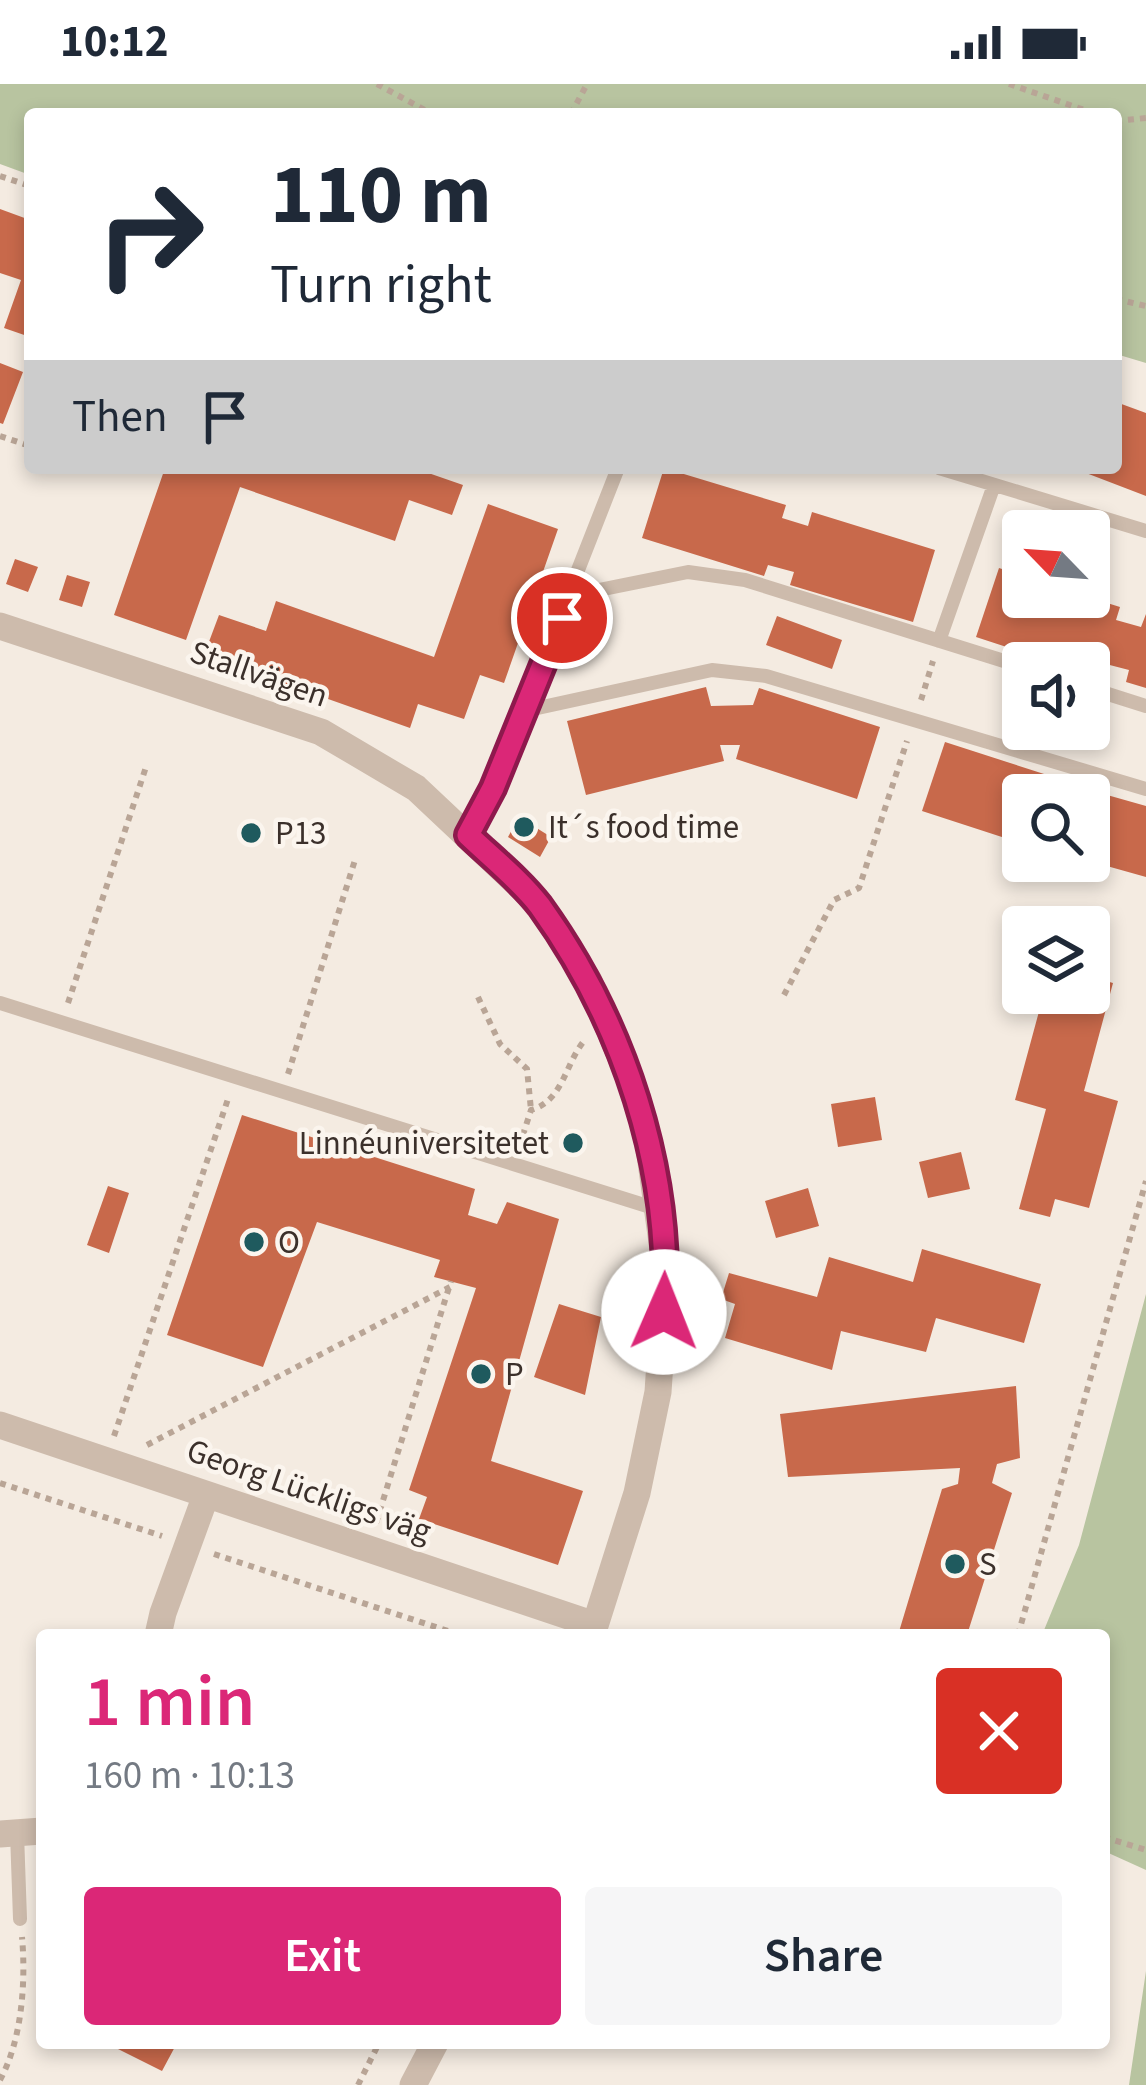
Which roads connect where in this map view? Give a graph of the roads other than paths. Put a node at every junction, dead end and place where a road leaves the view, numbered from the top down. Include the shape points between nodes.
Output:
1 (616, 474) edge
2 (958, 474) edge
3 (994, 485) junction
4 (1146, 531) edge
5 (569, 596) junction
6 (0, 626) edge
7 (939, 641) junction
8 (1002, 661) edge
9 (1110, 695) edge
10 (1146, 706) edge
11 (524, 710) junction
12 (1146, 789) edge
13 (468, 835) junction
14 (0, 1003) edge
15 (660, 1210) junction
16 (0, 1425) edge
17 (206, 1495) junction
18 (160, 1629) edge
19 (590, 1629) edge
20 (593, 1629) edge
21 (20, 1832) edge
22 (20, 1919) road end
23 (432, 2049) edge
24 (413, 2085) edge

1 - 5 lane
2 - 3 lane
3 - 4 lane
3 - 7 lane
5 - 7 lane via 688,572 745,580
5 - 11 lane
6 - 13 street, Stallvägen via 321,732 416,788
7 - 8 lane
9 - 10 lane
11 - 12 lane via 712,670 766,676
11 - 13 lane
13 - 15 street, Stallvägen via 537,902 589,981 648,1139
14 - 15 lane
15 - 20 street, Stallvägen via 666,1272 658,1392 637,1492
16 - 17 street, Georg Lückligs väg
17 - 18 street
17 - 19 street, Georg Lückligs väg
21 - 22 lane
23 - 24 street

